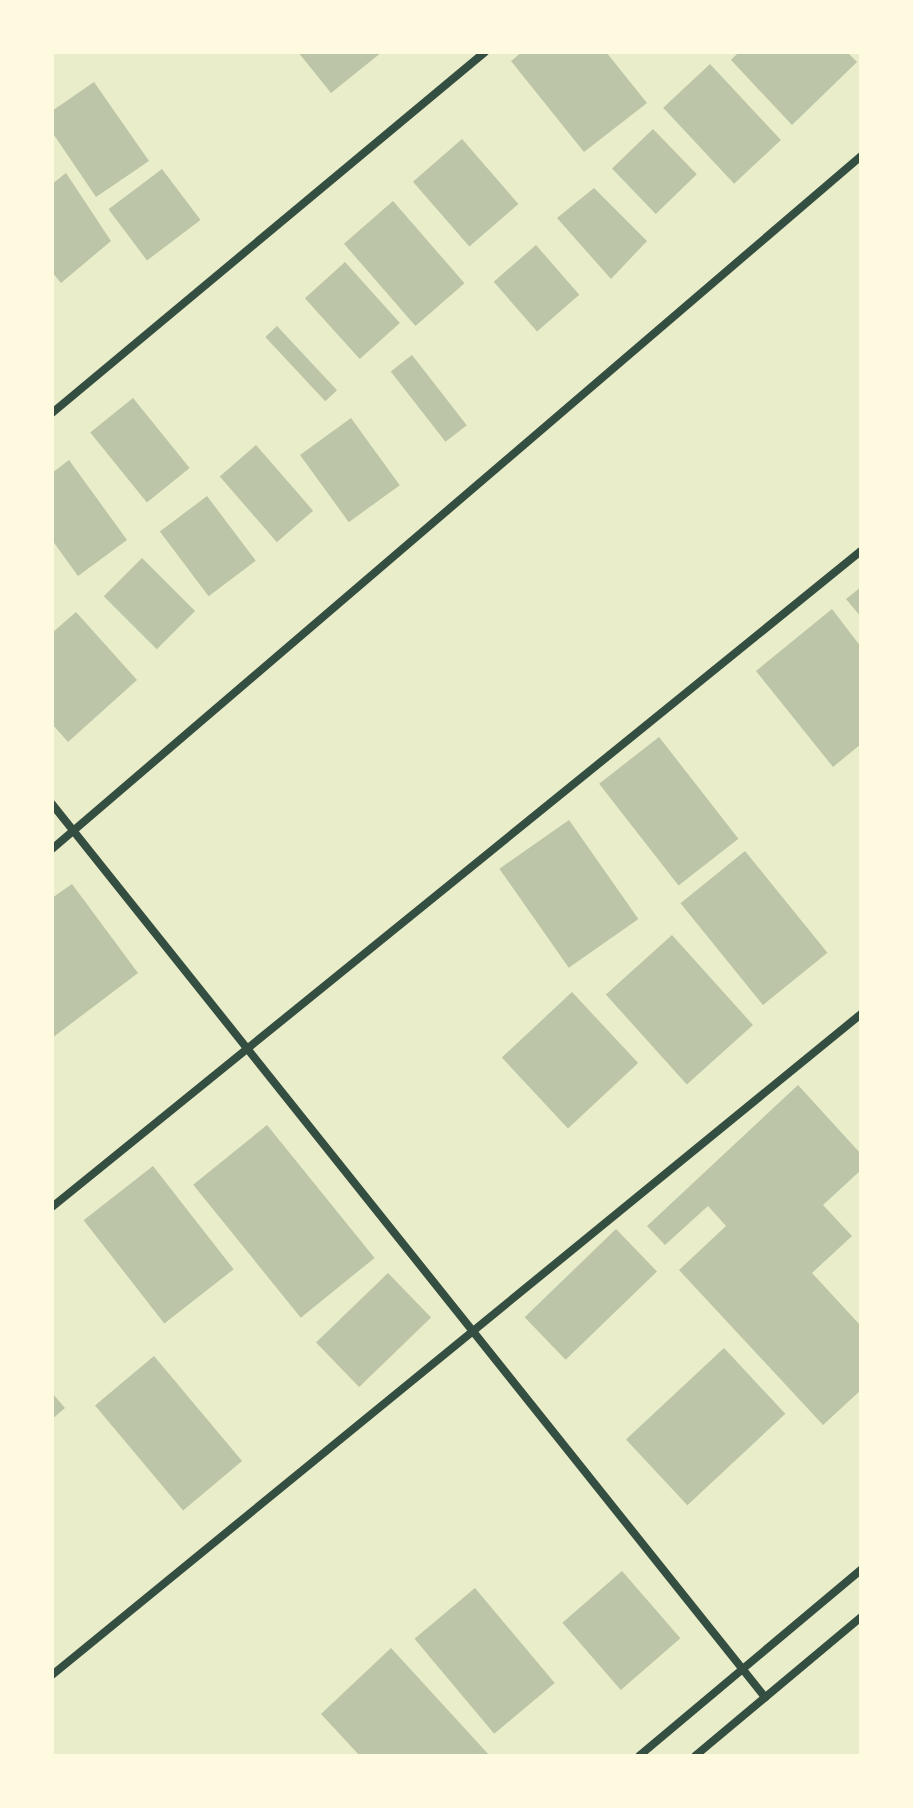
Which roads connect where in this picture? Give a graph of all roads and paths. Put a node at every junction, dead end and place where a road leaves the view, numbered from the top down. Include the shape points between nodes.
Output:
1 (485, 52) edge
2 (861, 156) edge
3 (52, 413) edge
4 (861, 551) edge
5 (52, 804) edge
6 (74, 831) junction
7 (52, 849) edge
8 (861, 1014) edge
9 (247, 1050) junction
10 (52, 1207) edge
11 (470, 1332) junction
12 (861, 1570) edge
13 (861, 1617) edge
14 (740, 1671) junction
15 (52, 1675) edge
16 (765, 1697) junction
17 (639, 1756) edge
18 (695, 1756) edge

1 - 3 street
2 - 6 street
4 - 9 street
5 - 6 street
6 - 7 street
6 - 9 street
8 - 11 street
9 - 10 street
9 - 11 street
11 - 14 street
11 - 15 street
12 - 14 street
13 - 16 street
14 - 16 street
14 - 17 street
16 - 18 street

